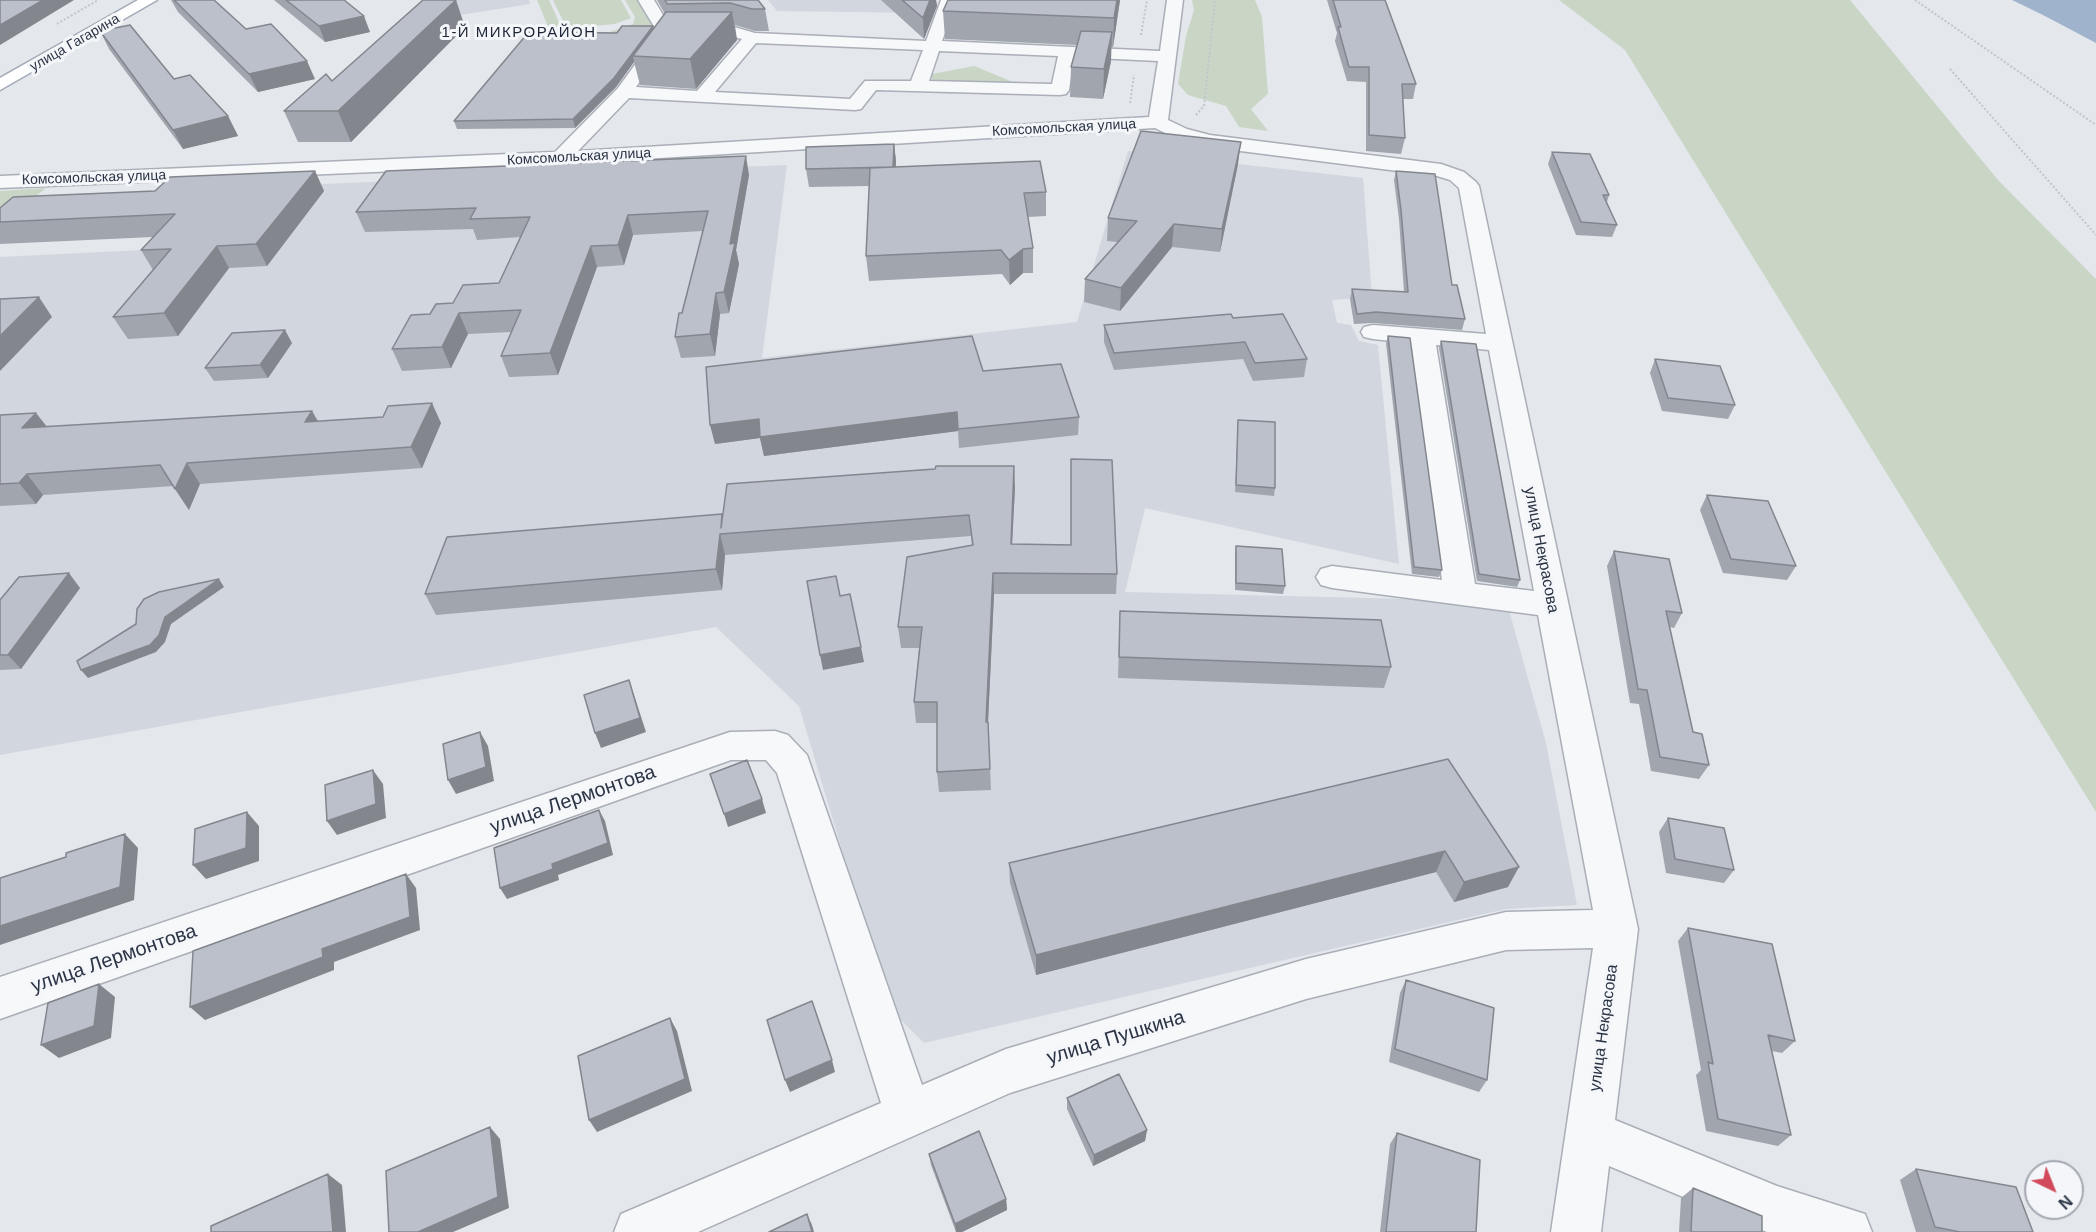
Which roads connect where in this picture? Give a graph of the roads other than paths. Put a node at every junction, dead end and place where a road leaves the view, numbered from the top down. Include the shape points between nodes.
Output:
1 (149, 0) edge
2 (646, 0) edge
3 (949, 0) edge
4 (1175, 0) edge
5 (666, 33) junction
6 (752, 38) junction
7 (932, 45) junction
8 (1067, 52) junction
9 (1167, 56) junction
10 (0, 85) edge
11 (918, 86) junction
12 (624, 92) junction
13 (702, 96) junction
14 (1169, 128) junction
15 (561, 158) junction
16 (0, 182) edge
17 (1373, 332) dead end
18 (1422, 336) junction
19 (1500, 343) junction
20 (1332, 577) dead end
21 (1460, 593) junction
22 (1552, 605) junction
23 (1617, 929) junction
24 (0, 998) edge
25 (908, 1114) junction
26 (1589, 1133) junction
27 (639, 1232) edge
28 (1576, 1232) edge
29 (1847, 1232) edge

1 - 10 main road, улица Гагарина
2 - 5 street
3 - 7 street
4 - 9 street
5 - 6 street via 734,32
5 - 12 street
6 - 7 street
6 - 13 street
7 - 8 street
7 - 11 street
8 - 9 street
8 - 11 street via 1060,90
9 - 14 street
11 - 13 street via 871,85 855,105
12 - 13 street
12 - 15 street
14 - 15 street, Комсомольская улица
14 - 19 street, улица Некрасова via 1209,141 1441,170 1457,176 1469,186
15 - 16 street, Комсомольская улица
17 - 18 street
18 - 19 street
18 - 21 street
19 - 22 street, улица Некрасова
20 - 21 street
21 - 22 street
22 - 23 street, улица Некрасова
23 - 25 street, улица Пушкина via 1506,931 1306,979 1006,1072
23 - 26 street, улица Некрасова
24 - 25 street, улица Лермонтова via 730,746 775,745 794,766
25 - 27 street, улица Пушкина
26 - 28 street, улица Некрасова
26 - 29 street via 1777,1210

